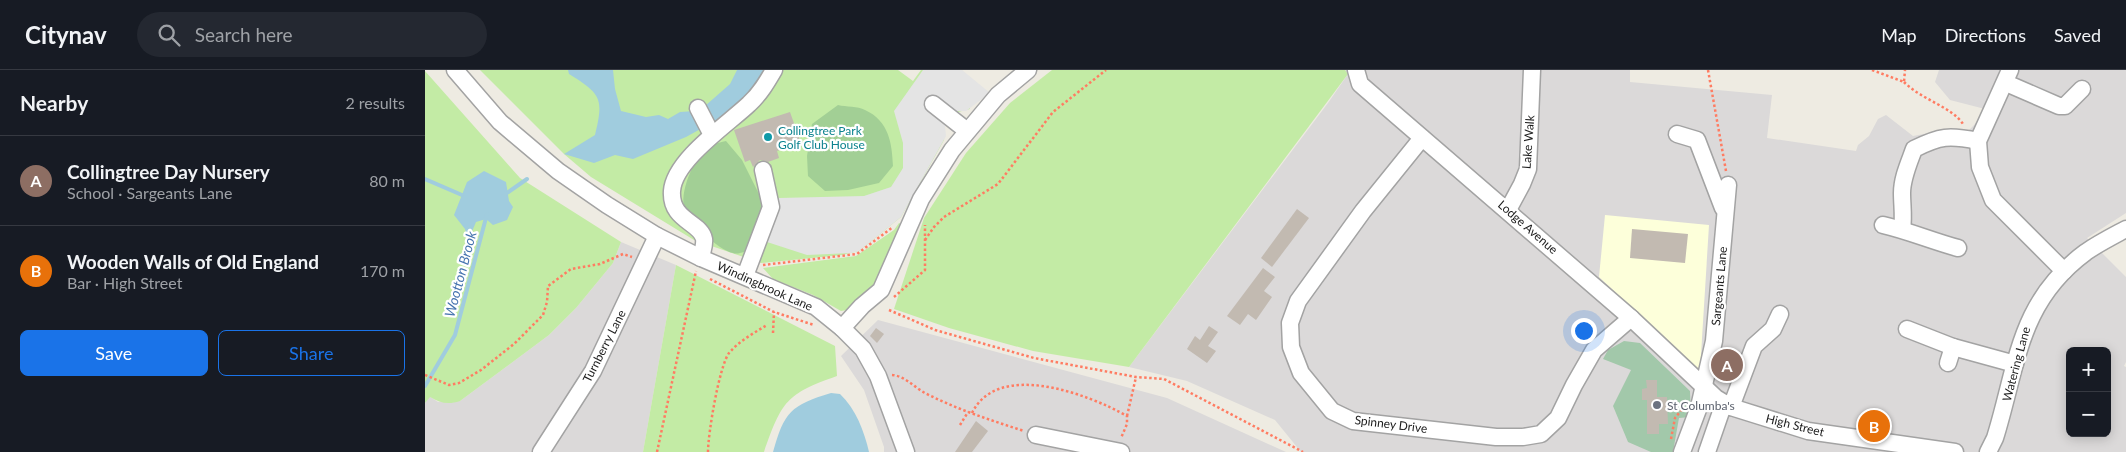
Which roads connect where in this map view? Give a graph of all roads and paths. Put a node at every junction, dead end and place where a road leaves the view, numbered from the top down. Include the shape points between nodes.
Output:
1 (455, 70) edge
2 (774, 70) edge
3 (1029, 70) edge
4 (1106, 70) edge
5 (1356, 70) edge
6 (1532, 70) edge
7 (1708, 70) edge
8 (1872, 70) edge
9 (1905, 70) edge
10 (2008, 76) edge
11 (1904, 82) junction
12 (2082, 89) dead end
13 (933, 104) dead end
14 (698, 108) dead end
15 (966, 130) junction
16 (710, 131) junction
17 (1677, 134) dead end
18 (1422, 138) junction
19 (1978, 140) junction
20 (763, 170) dead end
21 (1728, 185) joint
22 (1508, 210) junction
23 (1725, 215) junction
24 (923, 222) dead end
25 (896, 224) dead end
26 (1883, 225) dead end
27 (1901, 229) junction
28 (2126, 229) edge
29 (657, 236) junction
30 (925, 240) junction
31 (1958, 248) dead end
32 (644, 263) junction
33 (699, 264) junction
34 (762, 265) dead end
35 (2064, 271) junction
36 (745, 276) junction
37 (893, 298) dead end
38 (889, 310) dead end
39 (773, 312) junction
40 (1780, 314) dead end
41 (1631, 318) junction
42 (767, 325) dead end
43 (819, 327) dead end
44 (842, 328) junction
45 (1907, 329) dead end
46 (773, 333) dead end
47 (1953, 347) junction
48 (1948, 363) dead end
49 (2015, 364) junction
50 (425, 375) edge
51 (878, 376) junction
52 (1136, 377) junction
53 (1702, 386) junction
54 (1728, 405) junction
55 (968, 412) junction
56 (972, 414) junction
57 (1127, 416) junction
58 (960, 425) dead end
59 (1036, 435) joint
60 (1119, 451) edge
61 (541, 452) edge
62 (657, 452) edge
63 (708, 452) edge
64 (906, 452) edge
65 (1303, 452) edge
66 (1682, 452) edge
67 (1707, 452) edge
68 (1955, 452) edge
69 (1988, 452) edge

1 - 29 street, Windingbrook Lane via 500,122 558,171
2 - 16 street via 750,103
3 - 15 street via 998,96
4 - 30 path via 1053,112 998,184 944,217
5 - 18 street, Lodge Avenue via 1360,84
6 - 22 street, Lake Walk via 1528,169
7 - 21 path
8 - 11 path
9 - 11 path
10 - 12 street via 2059,106 2065,106
10 - 19 street
11 - 19 path via 1915,93 1959,118
13 - 15 street
14 - 16 street
15 - 44 street via 921,199 881,290
16 - 33 street via 681,170 672,190 675,208 704,239
17 - 23 street via 1697,140
18 - 22 street, Lodge Avenue
18 - 41 street, Spinney Drive via 1363,211 1295,308 1290,324 1291,347 1301,373 1332,411 1353,421 1497,437 1541,434 1558,418 1594,350
19 - 27 street via 1953,136 1931,140 1914,149 1902,191 1904,215
19 - 35 street via 1980,167 1993,200
20 - 36 street via 771,207
21 - 23 street, Sargeants Lane
22 - 41 street, Lodge Avenue
23 - 53 street, Sargeants Lane via 1714,341
24 - 30 path
25 - 34 path via 857,254
26 - 27 street
27 - 31 street
28 - 35 street, Watering Lane via 2088,250
29 - 32 street, Turnberry Lane
29 - 33 street, Windingbrook Lane
30 - 37 path via 925,270
32 - 50 path via 623,254 600,264 571,269 548,286 543,315 481,370 454,385
32 - 61 street, Turnberry Lane via 593,371
33 - 36 street, Windingbrook Lane
33 - 39 path
33 - 62 path
35 - 49 street, Watering Lane via 2033,309
36 - 44 street, Windingbrook Lane via 816,307
38 - 52 path via 935,330 1034,358
39 - 43 path
39 - 46 path
40 - 54 street via 1773,329 1754,346
41 - 53 street, Lodge Avenue
42 - 63 path via 741,342 726,358
44 - 51 street, Windingbrook Lane via 863,349
45 - 47 street
47 - 48 street
47 - 49 street
49 - 69 street, Watering Lane via 2001,420
51 - 55 path via 899,376 925,393
51 - 64 street, Windingbrook Lane
52 - 57 path
52 - 65 path via 1164,379
53 - 54 street, High Street
53 - 66 street, Sargeants Lane via 1699,407
54 - 67 street
54 - 68 street, High Street via 1808,431
55 - 56 path
55 - 58 path
56 - 57 path via 978,401 1002,387 1025,385 1087,397
56 - 59 path
57 - 60 path
59 - 60 street

